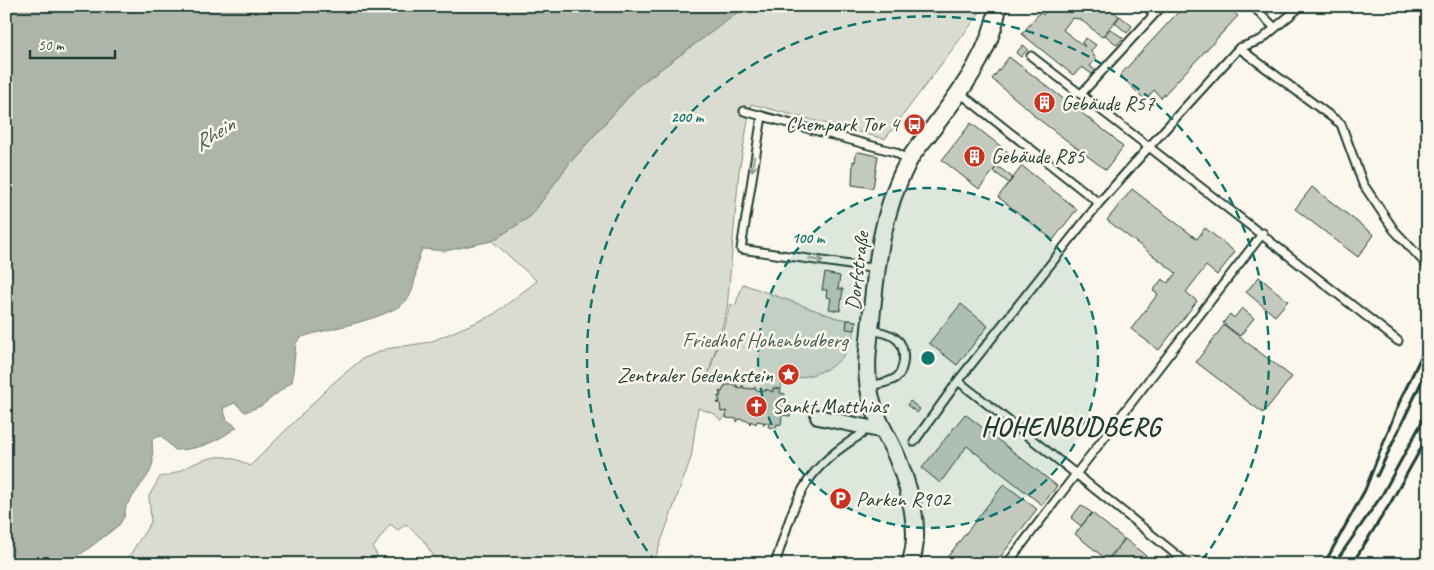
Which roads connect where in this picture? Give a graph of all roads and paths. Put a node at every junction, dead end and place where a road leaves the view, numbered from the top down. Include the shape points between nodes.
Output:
1 (998, 6) edge
2 (1148, 6) edge
3 (1162, 6) edge
4 (1253, 6) edge
5 (1301, 6) edge
6 (1153, 15) junction
7 (1275, 28) junction
8 (1239, 48) junction
9 (1031, 56) dead end
10 (960, 93) junction
11 (1081, 94) junction
12 (744, 112) dead end
13 (762, 116) junction
14 (1149, 146) junction
15 (908, 160) junction
16 (1099, 203) junction
17 (1263, 234) junction
18 (1428, 266) edge
19 (878, 269) junction
20 (870, 330) junction
21 (1398, 341) dead end
22 (958, 381) junction
23 (869, 386) junction
24 (818, 417) dead end
25 (864, 427) junction
26 (884, 430) junction
27 (914, 442) dead end
28 (1076, 474) junction
29 (775, 564) edge
30 (910, 564) edge
31 (1007, 564) edge
32 (1188, 564) edge

1 - 10 street, Dorfstraße via 984,50
2 - 6 lane
3 - 6 lane
4 - 7 lane
5 - 7 lane
6 - 11 lane
7 - 8 lane via 1261,40
8 - 14 lane
8 - 18 lane via 1341,124 1363,184 1394,230
9 - 11 lane
10 - 15 street, Dorfstraße
10 - 16 lane
11 - 14 lane
12 - 13 lane
13 - 15 lane via 895,152
13 -> 19 lane via 741,249
14 - 16 lane
14 - 17 lane
15 - 19 street, Dorfstraße via 891,198
16 - 22 lane
17 - 21 lane
17 - 28 lane
19 - 20 street, Dorfstraße
20 - 23 street, Dorfstraße via 866,370
20 - 23 lane via 886,332 901,344 904,360 897,377
22 - 27 lane
22 - 28 lane
23 - 26 street, Dorfstraße via 873,406
24 - 25 street
25 - 26 street
25 - 29 lane via 862,434 838,449 802,488
26 - 30 street, Dorfstraße via 910,496 914,527
28 - 31 lane
28 - 32 lane

